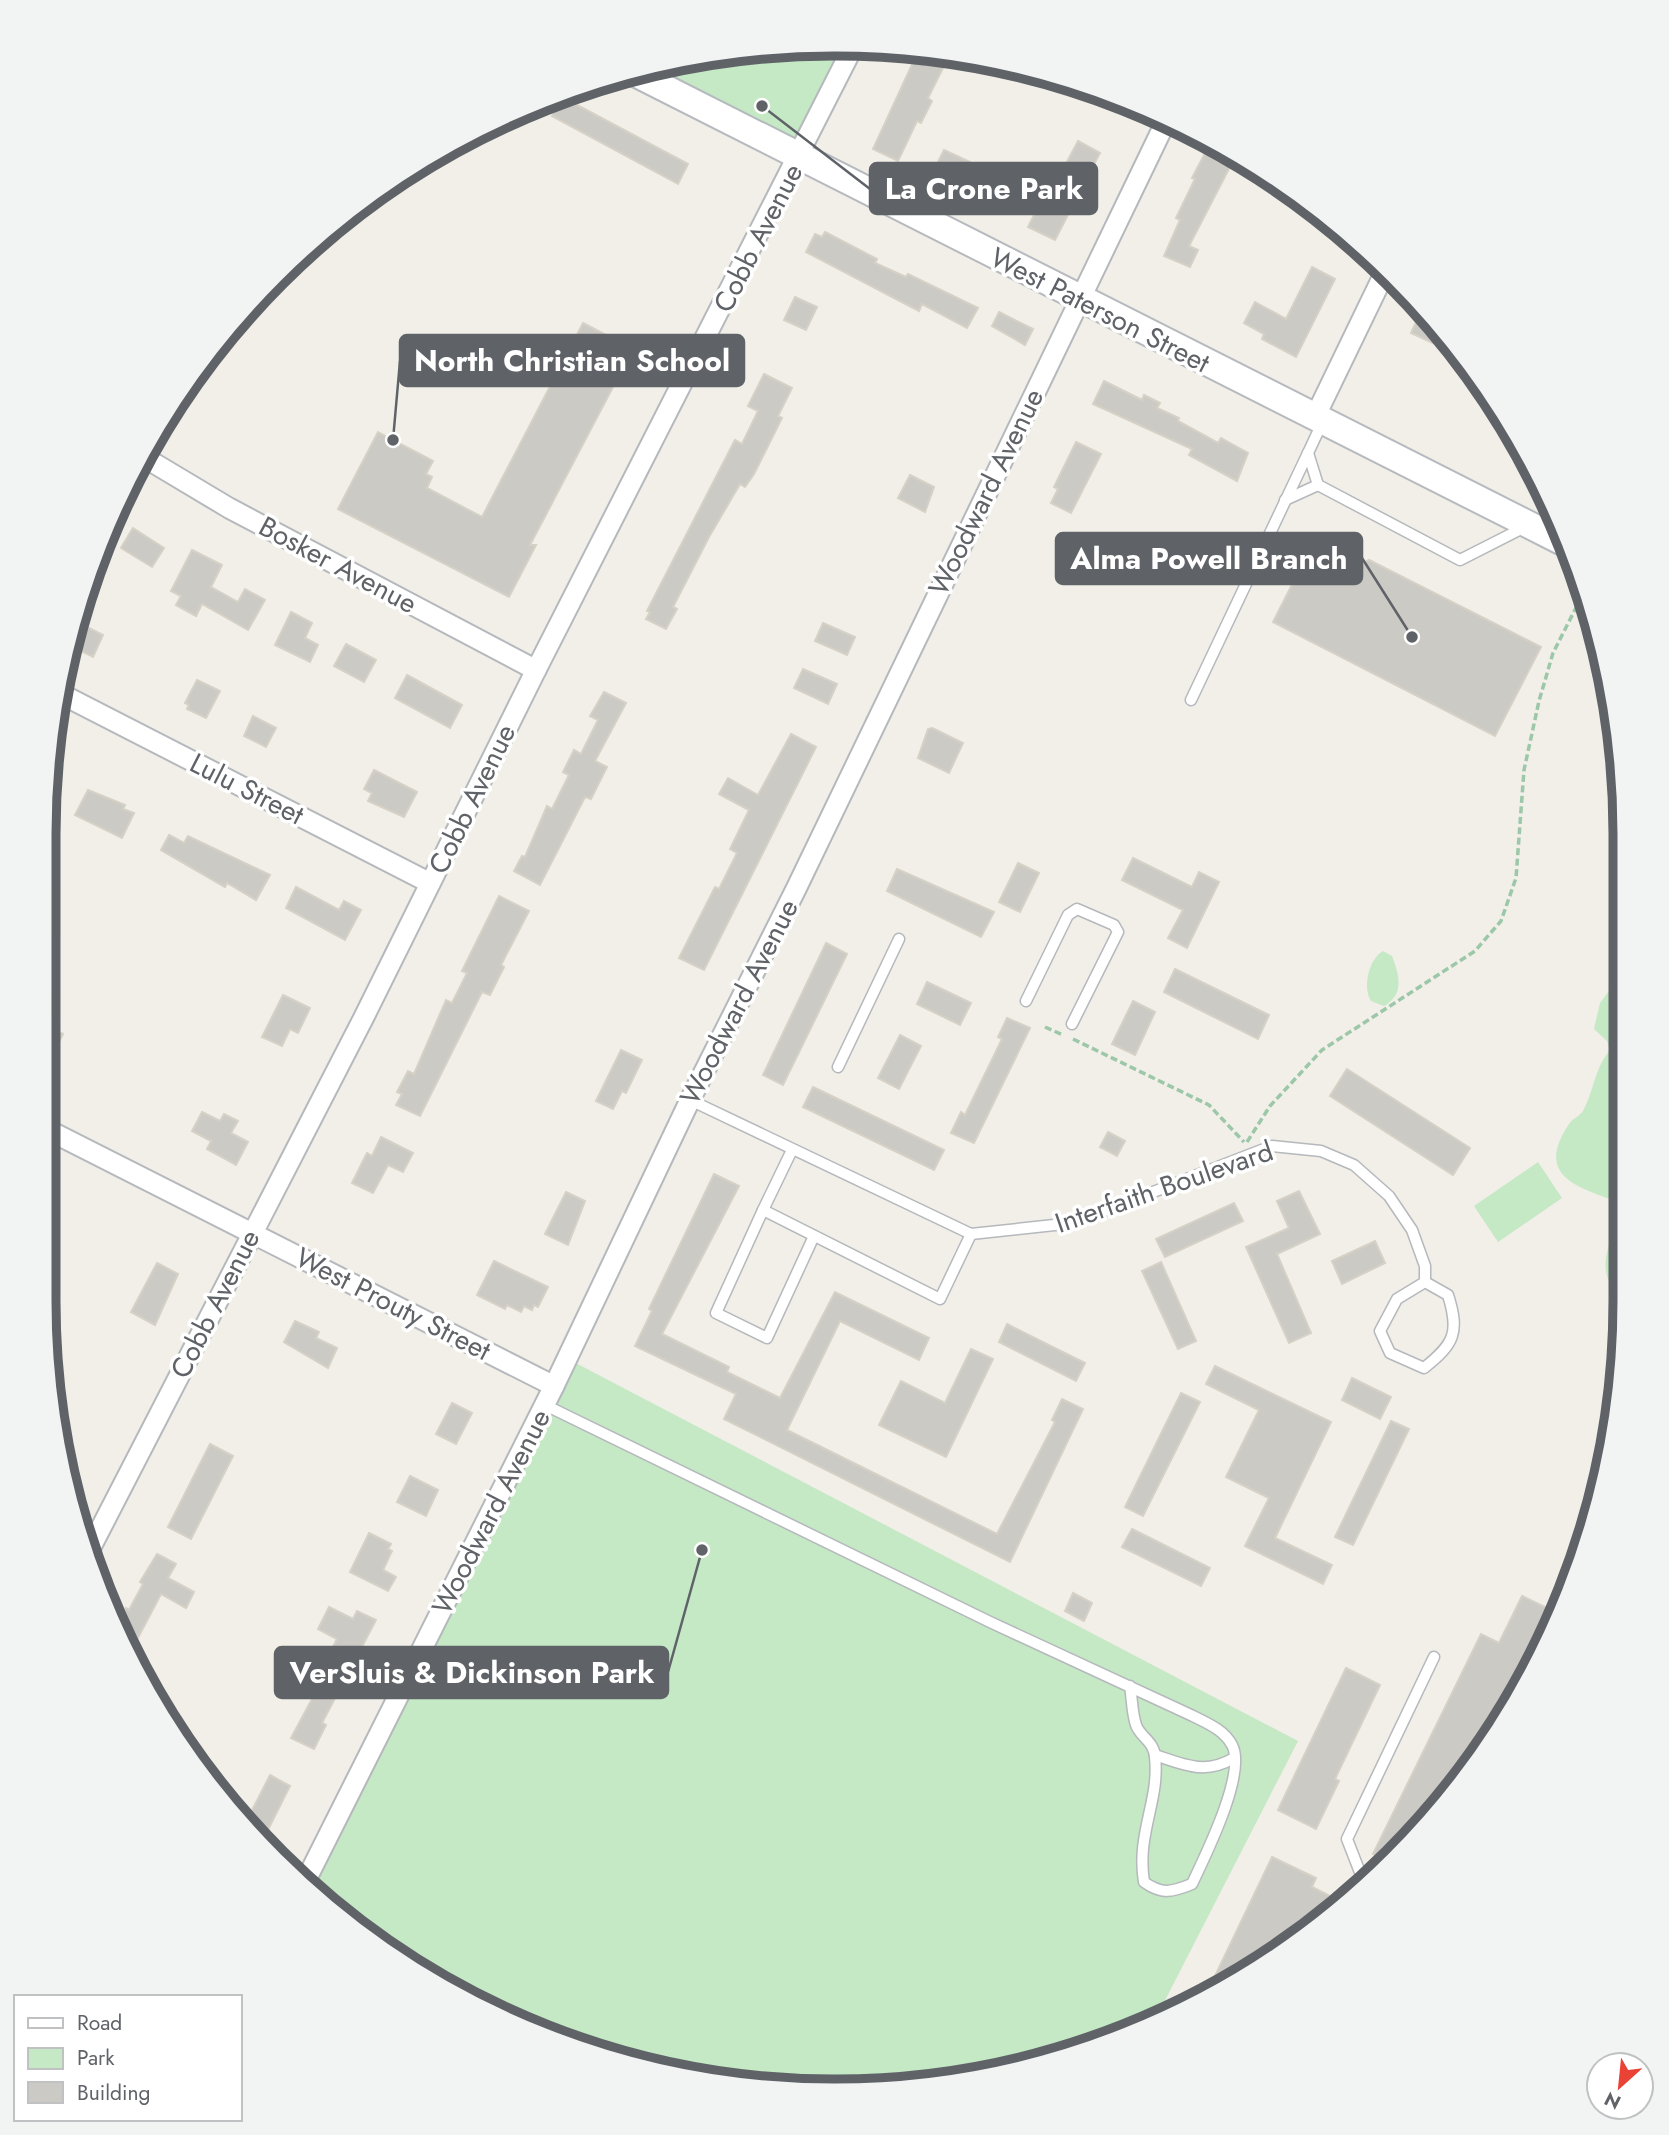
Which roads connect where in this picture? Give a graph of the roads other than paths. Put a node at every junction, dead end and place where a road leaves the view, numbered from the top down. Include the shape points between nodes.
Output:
1 (848, 57) edge
2 (648, 79) edge
3 (1162, 129) edge
4 (800, 156) junction
5 (1381, 280) edge
6 (1079, 299) junction
7 (1318, 421) junction
8 (1308, 453) junction
9 (151, 461) edge
10 (1318, 485) junction
11 (1285, 500) junction
12 (1529, 525) junction
13 (1554, 538) edge
14 (536, 670) junction
15 (69, 698) edge
16 (1191, 700) dead end
17 (430, 883) junction
18 (899, 939) dead end
19 (1026, 1001) dead end
20 (1072, 1024) dead end
21 (838, 1067) dead end
22 (690, 1100) junction
23 (56, 1134) edge
24 (792, 1150) junction
25 (763, 1210) junction
26 (252, 1231) junction
27 (971, 1234) junction
28 (814, 1236) junction
29 (1425, 1282) junction
30 (554, 1386) junction
31 (545, 1405) junction
32 (94, 1540) edge
33 (1434, 1657) dead end
34 (1130, 1686) junction
35 (1155, 1755) junction
36 (1234, 1758) junction
37 (308, 1874) edge
38 (1361, 1874) edge

1 - 4 street, Cobb Avenue
2 - 4 street, West Paterson Street
3 - 6 street, Woodward Avenue
4 - 6 street, West Paterson Street
4 - 14 street, Cobb Avenue
5 - 7 street
6 - 7 street, West Paterson Street
6 - 22 street, Woodward Avenue
7 - 8 lane
7 - 12 street, West Paterson Street
8 - 10 lane
8 - 11 lane
9 - 14 street, Bosker Avenue via 229,508
10 - 11 lane
10 - 12 lane via 1460,560
11 - 16 lane
12 - 13 street, West Paterson Street
14 - 17 street, Cobb Avenue
15 - 17 street, Lulu Street
17 - 26 street, Cobb Avenue
18 - 21 lane
19 - 20 lane via 1068,915 1077,909 1114,925 1118,932
22 - 24 lane
22 - 30 street, Woodward Avenue
23 - 26 street, West Prouty Street
24 - 25 lane
24 - 27 lane
25 - 28 lane
25 - 28 lane via 716,1313 767,1338
26 - 30 street, West Prouty Street
26 - 32 street, Cobb Avenue
27 - 28 lane via 940,1299
27 - 29 lane, Interfaith Boulevard via 1073,1223 1257,1150 1304,1147 1354,1165 1389,1196 1412,1230 1425,1266
29 - 29 lane via 1397,1299 1380,1331 1390,1353 1424,1368 1448,1349 1457,1321 1448,1295
30 - 31 street, Woodward Avenue
31 - 34 lane
31 - 37 street, Woodward Avenue
33 - 38 lane via 1347,1839
34 - 35 lane via 1136,1726
34 - 36 lane via 1220,1731 1233,1746
35 - 36 lane via 1205,1768 1218,1768
35 - 36 lane via 1141,1843 1142,1866 1144,1882 1157,1891 1172,1893 1192,1884 1217,1829

